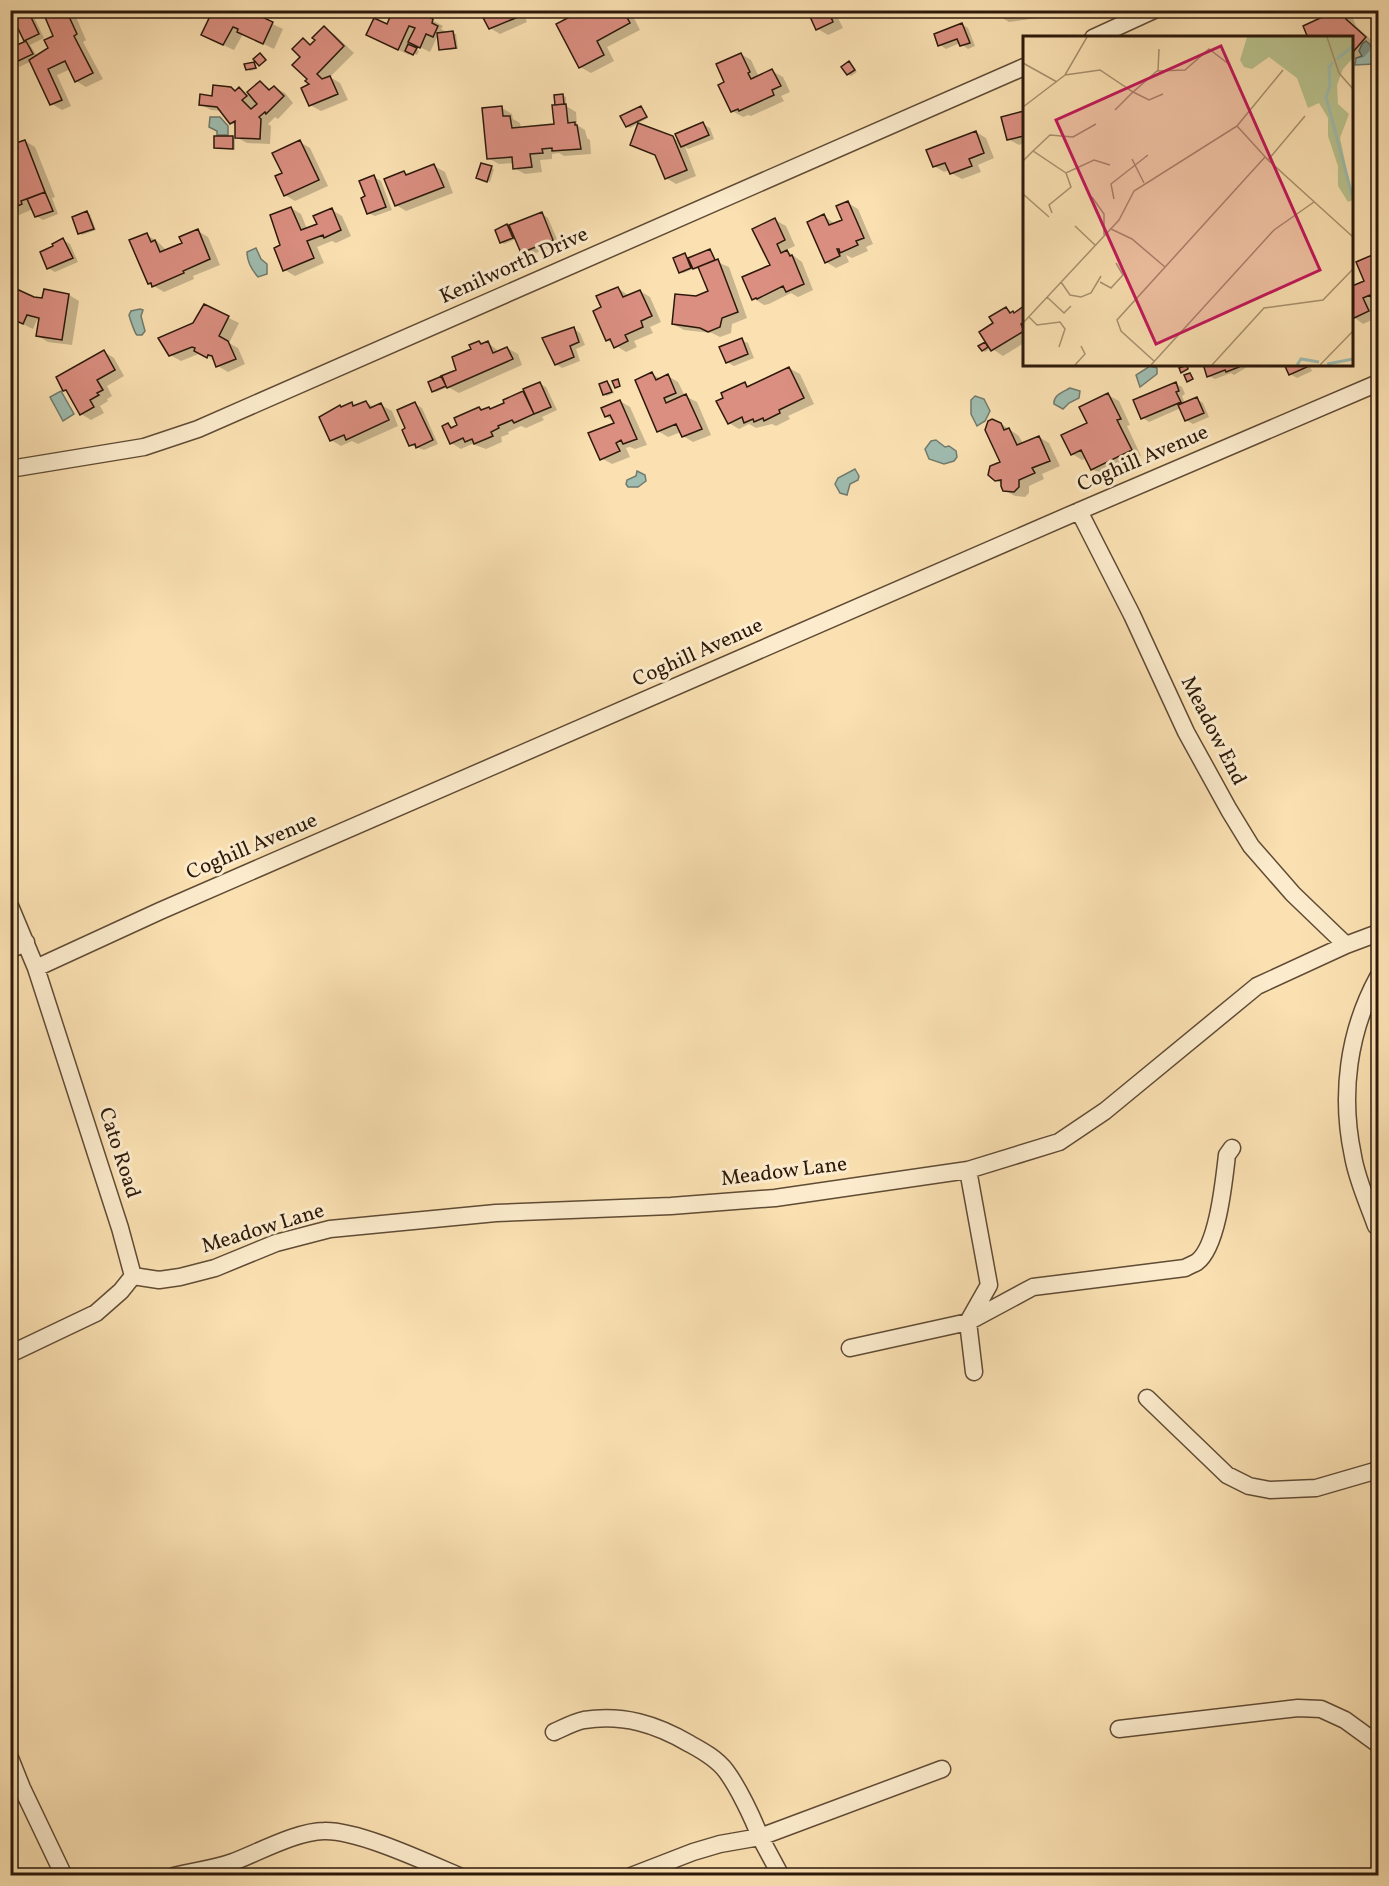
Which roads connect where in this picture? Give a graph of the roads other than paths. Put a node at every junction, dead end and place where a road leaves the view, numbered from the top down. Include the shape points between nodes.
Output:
1 (1154, 10) edge
2 (1097, 36) edge
3 (1023, 67) edge
4 (1378, 383) edge
5 (10, 469) edge
6 (1079, 511) junction
7 (10, 906) edge
8 (1378, 933) edge
9 (26, 942) junction
10 (1346, 945) junction
11 (10, 950) edge
12 (36, 968) junction
13 (1378, 977) edge
14 (1232, 1148) dead end
15 (968, 1170) junction
16 (1376, 1226) dead end
17 (133, 1276) junction
18 (968, 1322) junction
19 (850, 1348) dead end
20 (10, 1353) edge
21 (974, 1372) dead end
22 (1147, 1398) dead end
23 (1378, 1470) edge
24 (1119, 1729) dead end
25 (554, 1732) dead end
26 (1378, 1744) edge
27 (10, 1758) edge
28 (942, 1769) dead end
29 (760, 1837) junction
30 (64, 1875) edge
31 (174, 1875) edge
32 (459, 1875) edge
33 (631, 1875) edge
34 (781, 1875) edge

1 - 2 street
3 - 5 street, Kenilworth Drive via 198,429 144,447
4 - 6 street, Coghill Avenue
6 - 10 street, Meadow End via 1186,732 1251,846
6 - 12 street, Coghill Avenue
7 - 9 street, Cato Road
8 - 10 street, Meadow Lane
9 - 11 street
9 - 12 street, Cato Road
10 - 15 street, Meadow Lane via 1257,986 1105,1111 1059,1142
12 - 17 street, Cato Road
13 - 16 street via 1356,1028 1347,1073 1353,1158
14 - 18 street via 1227,1155 1217,1222 1198,1261 1185,1268 1033,1287
15 - 17 street, Meadow Lane via 775,1198 496,1213 330,1229 276,1243 215,1268 180,1277 159,1280
15 - 18 street via 989,1285
17 - 20 street via 96,1313
18 - 19 street
18 - 21 street
22 - 23 street via 1227,1475 1250,1486 1270,1490 1316,1488
24 - 26 street via 1298,1708 1322,1709
25 - 29 street via 582,1720 612,1719 645,1722 675,1735 709,1755 726,1771
27 - 30 street
28 - 29 street
29 - 33 street via 720,1844
29 - 34 street
31 - 32 street via 230,1863 308,1833 324,1831 370,1841

